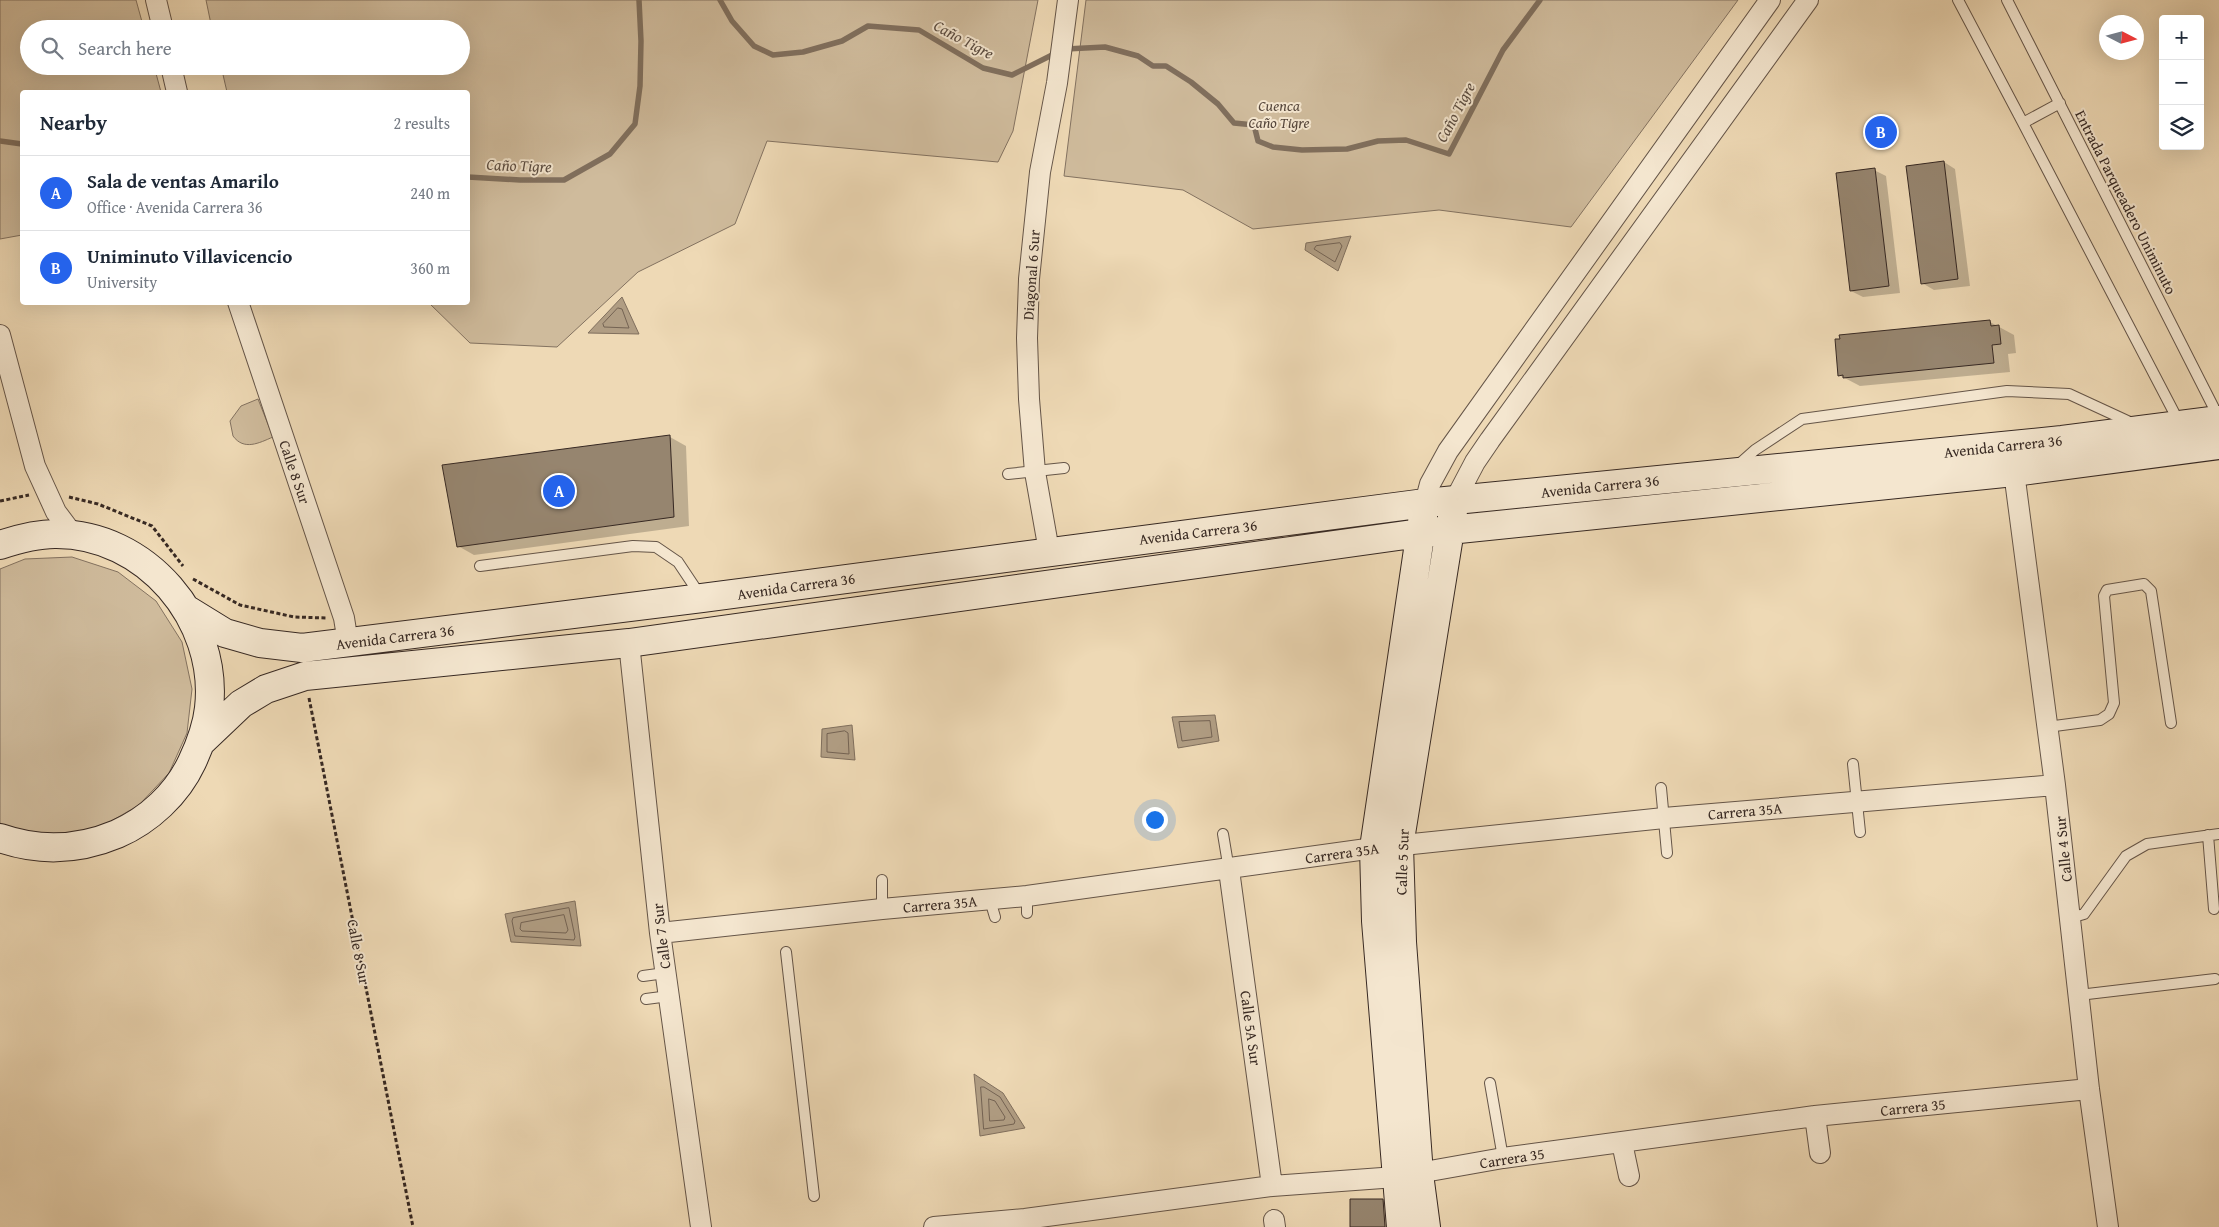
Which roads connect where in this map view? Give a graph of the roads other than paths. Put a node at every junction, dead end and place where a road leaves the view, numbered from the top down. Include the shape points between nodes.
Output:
1 (156, 0) edge
2 (1770, 0) edge
3 (1808, 0) edge
4 (1958, 0) edge
5 (2007, 0) edge
6 (1067, 2) edge
7 (161, 20) edge
8 (173, 75) edge
9 (177, 90) edge
10 (2060, 103) junction
11 (2023, 123) junction
12 (239, 305) edge
13 (0, 335) edge
14 (2219, 419) edge
15 (2180, 424) junction
16 (2144, 429) junction
17 (2219, 445) edge
18 (1064, 468) dead end
19 (1036, 472) junction
20 (2014, 472) junction
21 (1729, 473) junction
22 (1008, 474) dead end
23 (1455, 500) junction
24 (1424, 503) junction
25 (1451, 530) junction
26 (1420, 533) junction
27 (74, 536) junction
28 (0, 544) edge
29 (1049, 551) junction
30 (480, 566) dead end
31 (702, 598) junction
32 (186, 609) junction
33 (346, 631) junction
34 (630, 643) junction
35 (2171, 723) dead end
36 (2047, 727) junction
37 (201, 742) junction
38 (1853, 764) dead end
39 (2056, 785) junction
40 (1661, 788) dead end
41 (1856, 802) junction
42 (1664, 818) junction
43 (1860, 832) dead end
44 (1223, 834) dead end
45 (2214, 834) edge
46 (0, 838) edge
47 (1386, 847) junction
48 (1667, 853) dead end
49 (1229, 870) junction
50 (882, 880) dead end
51 (882, 909) junction
52 (2214, 909) dead end
53 (2070, 918) junction
54 (660, 933) junction
55 (786, 952) dead end
56 (666, 973) junction
57 (643, 976) dead end
58 (2215, 979) dead end
59 (2079, 995) junction
60 (669, 996) junction
61 (646, 1000) dead end
62 (1490, 1084) dead end
63 (2090, 1090) junction
64 (1815, 1116) junction
65 (1622, 1143) junction
66 (1820, 1153) dead end
67 (1503, 1158) junction
68 (1408, 1176) junction
69 (1629, 1176) dead end
70 (1272, 1186) junction
71 (814, 1196) dead end
72 (1074, 1219) edge
73 (1025, 1223) edge
74 (701, 1227) edge
75 (934, 1227) edge
76 (1401, 1227) edge
77 (1426, 1227) edge
78 (2108, 1227) edge

1 - 7 street
2 - 24 street via 1448,452 1430,484
3 - 23 street via 1475,462
4 - 11 lane
5 - 10 lane, Entrada Parqueadero Uniminuto
6 - 19 street, Diagonal 6 Sur via 1057,83 1040,172 1029,279 1029,399
8 - 9 street
10 - 11 lane
10 - 14 lane, Entrada Parqueadero Uniminuto
11 - 15 lane
12 - 33 street, Calle 8 Sur
13 - 27 street via 35,466 56,512
14 - 15 main road, Avenida Carrera 36
15 - 16 main road, Avenida Carrera 36
16 - 21 main road, Avenida Carrera 36
16 - 21 lane via 2069,394 2007,390 1802,419 1755,450
17 - 20 main road, Avenida Carrera 36
18 - 19 lane
19 - 22 lane
19 - 29 street, Diagonal 6 Sur
20 - 25 main road, Avenida Carrera 36
20 - 36 street, Calle 4 Sur
21 - 23 main road, Avenida Carrera 36
23 - 24 main road, Avenida Carrera 36
23 - 25 main road, Calle 5 Sur
24 - 26 main road, Calle 5 Sur
24 - 29 main road, Avenida Carrera 36
25 - 26 main road, Avenida Carrera 36
25 - 47 main road, Calle 5 Sur
26 - 34 main road, Avenida Carrera 36
26 - 47 main road, Calle 5 Sur
27 - 28 main road via 56,534
27 - 32 main road via 112,546 135,557 172,589
29 - 31 main road, Avenida Carrera 36
30 - 31 lane via 633,546 656,547 678,562
31 - 33 main road, Avenida Carrera 36
32 - 33 main road, Avenida Carrera 36 via 225,632 260,643 302,648
32 - 37 main road via 201,640 208,674 209,708
34 - 37 main road, Avenida Carrera 36 via 305,676 266,689 241,704
34 - 54 street, Calle 7 Sur
35 - 36 lane via 2150,591 2144,584 2107,590 2104,596 2114,703 2109,714 2100,720
36 - 39 street, Calle 4 Sur
37 - 46 main road via 185,776 173,791 161,805 131,828 96,843 59,849 22,846
38 - 41 lane
39 - 41 street, Carrera 35A
39 - 53 street, Calle 4 Sur
40 - 42 lane
41 - 42 street, Carrera 35A
41 - 43 lane
42 - 47 street, Carrera 35A
42 - 48 lane
44 - 49 lane
45 - 52 lane
45 - 53 lane via 2147,844 2126,856 2084,914
47 - 49 street, Carrera 35A
47 - 68 main road, Calle 5 Sur via 1402,942
49 - 51 street, Carrera 35A via 992,908
49 - 70 street, Calle 5A Sur
50 - 51 lane
51 - 54 street, Carrera 35A
53 - 59 street, Calle 4 Sur
54 - 56 street, Calle 7 Sur
55 - 71 lane
56 - 57 lane
56 - 60 street, Calle 7 Sur
58 - 59 lane
59 - 63 street, Calle 4 Sur
60 - 61 lane
60 - 74 street, Calle 7 Sur
62 - 67 lane
63 - 64 street, Carrera 35
63 - 78 street, Calle 4 Sur
64 - 65 street, Carrera 35
64 - 66 street
65 - 67 street, Carrera 35
65 - 69 street
67 - 68 street, Carrera 35
68 - 70 street, Carrera 35
68 - 76 main road, Calle 5 Sur
68 - 77 main road, Calle 5 Sur
70 - 72 street, Carrera 35
72 - 73 street, Carrera 35
73 - 75 street, Carrera 35

